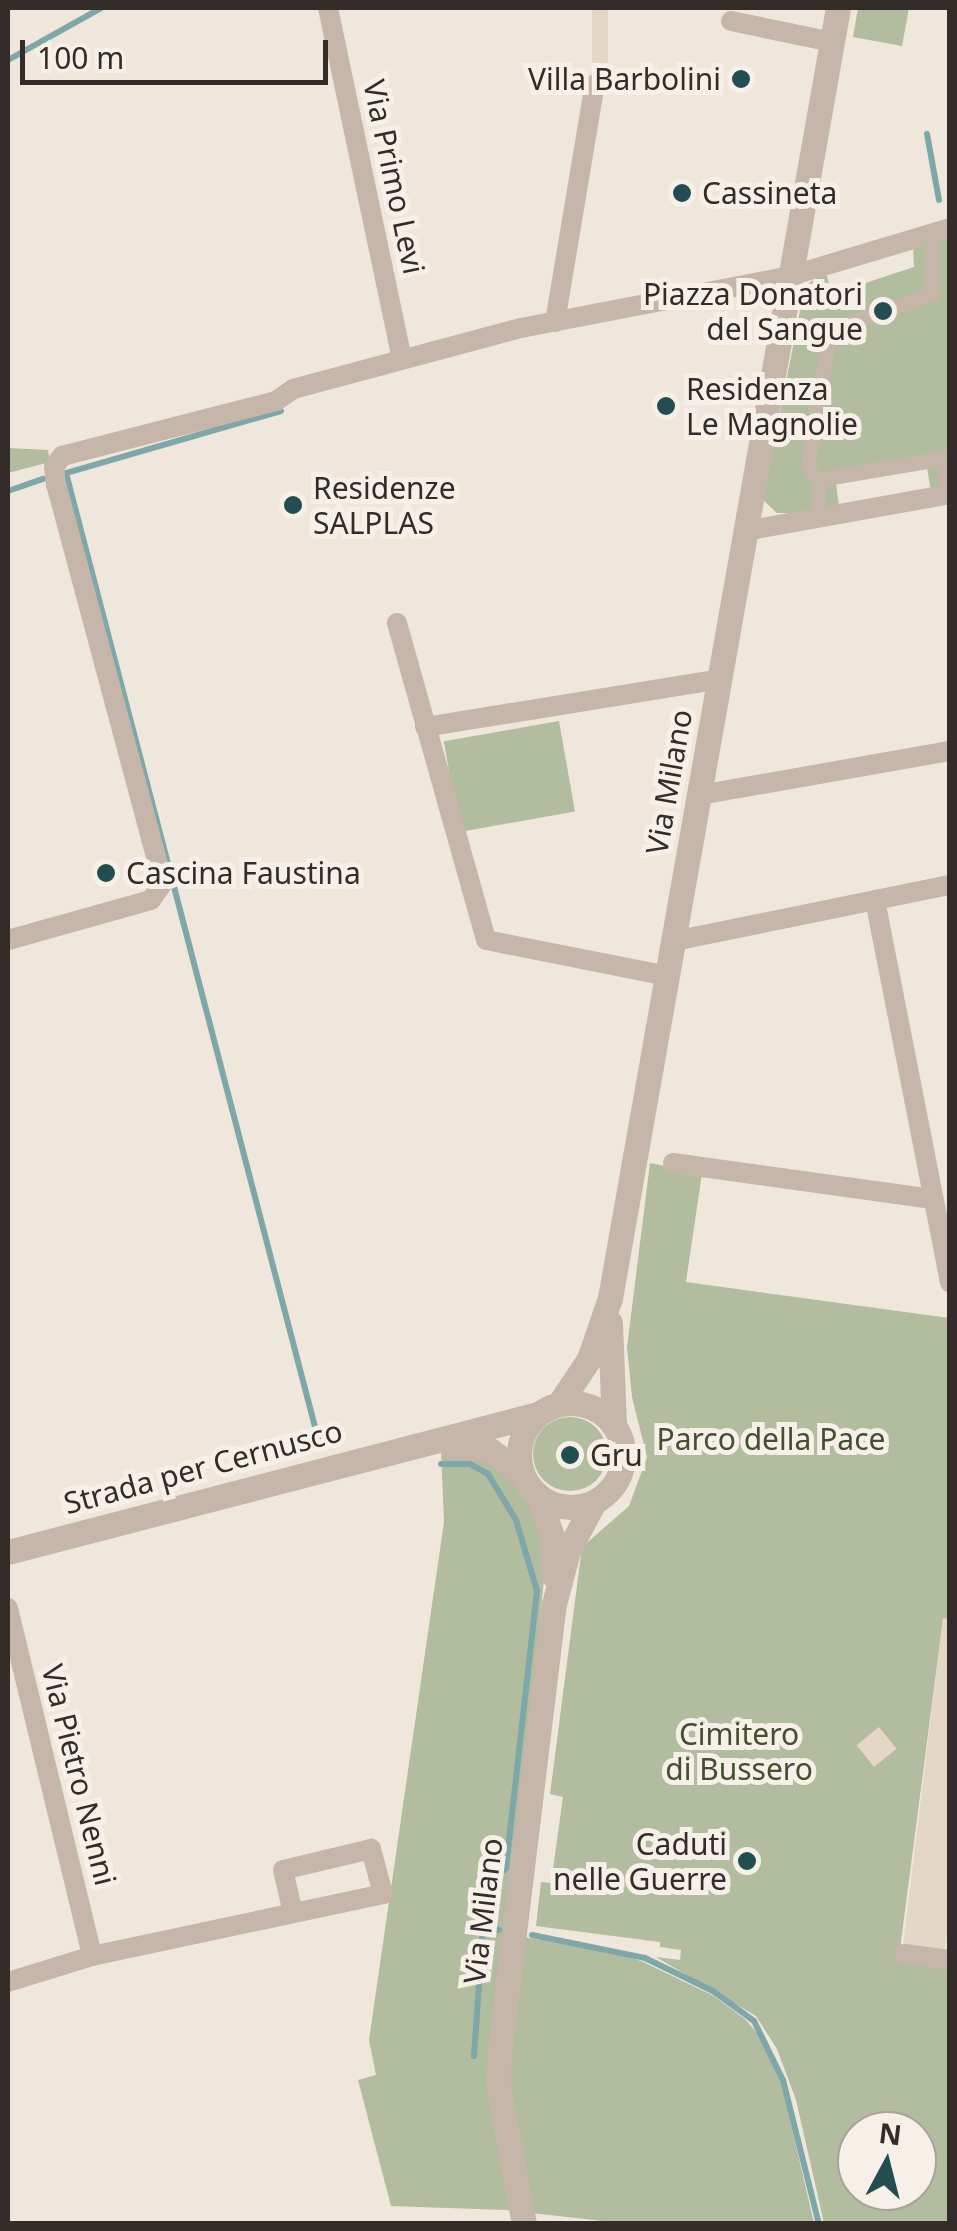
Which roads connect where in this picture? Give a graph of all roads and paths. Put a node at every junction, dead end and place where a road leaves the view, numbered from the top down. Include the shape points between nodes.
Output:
1 (328, 8) edge
2 (838, 8) edge
3 (731, 22) dead end
4 (832, 42) junction
5 (594, 84) dead end
6 (940, 231) edge
7 (790, 276) junction
8 (950, 293) edge
9 (932, 294) junction
10 (556, 322) junction
11 (402, 359) junction
12 (946, 458) edge
13 (820, 479) junction
14 (949, 494) edge
15 (816, 517) junction
16 (745, 531) junction
17 (398, 623) dead end
18 (720, 678) junction
19 (424, 727) junction
20 (950, 751) edge
21 (700, 795) junction
22 (950, 884) edge
23 (875, 900) junction
24 (8, 940) edge
25 (674, 941) junction
26 (668, 976) junction
27 (674, 1162) dead end
28 (933, 1199) junction
29 (950, 1284) edge
30 (610, 1298) junction
31 (549, 1409) junction
32 (614, 1426) junction
33 (416, 1447) junction
34 (522, 1475) junction
35 (540, 1497) junction
36 (594, 1502) junction
37 (8, 1552) edge
38 (554, 1604) junction
39 (8, 1608) edge
40 (293, 1913) junction
41 (904, 1954) dead end
42 (92, 1956) junction
43 (950, 1960) edge
44 (8, 1982) edge
45 (524, 2224) edge

1 - 11 street, Via Primo Levi
2 - 4 street, Via Milano
3 - 4 street
4 - 7 street, Via Milano
5 - 10 street
6 - 7 street
6 - 9 street
7 - 10 street
7 - 16 street, Via Milano
8 - 9 street
9 - 13 street via 829,335 808,462
10 - 11 street
11 - 24 street via 293,388 276,400 65,454 56,462 56,485 162,888 150,900
12 - 13 street
12 - 14 street
13 - 15 street
14 - 15 street
15 - 16 street
16 - 18 street, Via Milano
17 - 19 street
18 - 19 street
18 - 21 street, Via Milano
19 - 26 street via 486,940
20 - 21 street
21 - 25 street, Via Milano
22 - 23 street
23 - 25 street
23 - 28 street
25 - 26 street, Via Milano
26 - 30 street, Via Milano
27 - 28 street
28 - 29 street
30 - 31 street, Via Milano via 589,1359
30 - 32 street, Via Milano
31 - 32 street via 587,1405
31 - 33 street, Strada per Cernusco
31 - 34 street, Via Milano via 520,1442
32 - 36 street, Via Milano via 622,1468
33 - 34 street, Strada per Cernusco via 486,1448
33 - 37 street, Strada per Cernusco
34 - 35 street, Via Milano
35 - 36 street via 566,1507
35 - 38 street, Via Milano via 551,1537
36 - 38 street, Via Milano via 568,1550
38 - 45 street, Via Milano via 497,2078
39 - 42 street, Via Pietro Nenni
40 - 40 street via 284,1870 371,1849 383,1894
40 - 42 street
41 - 43 street
42 - 44 street

